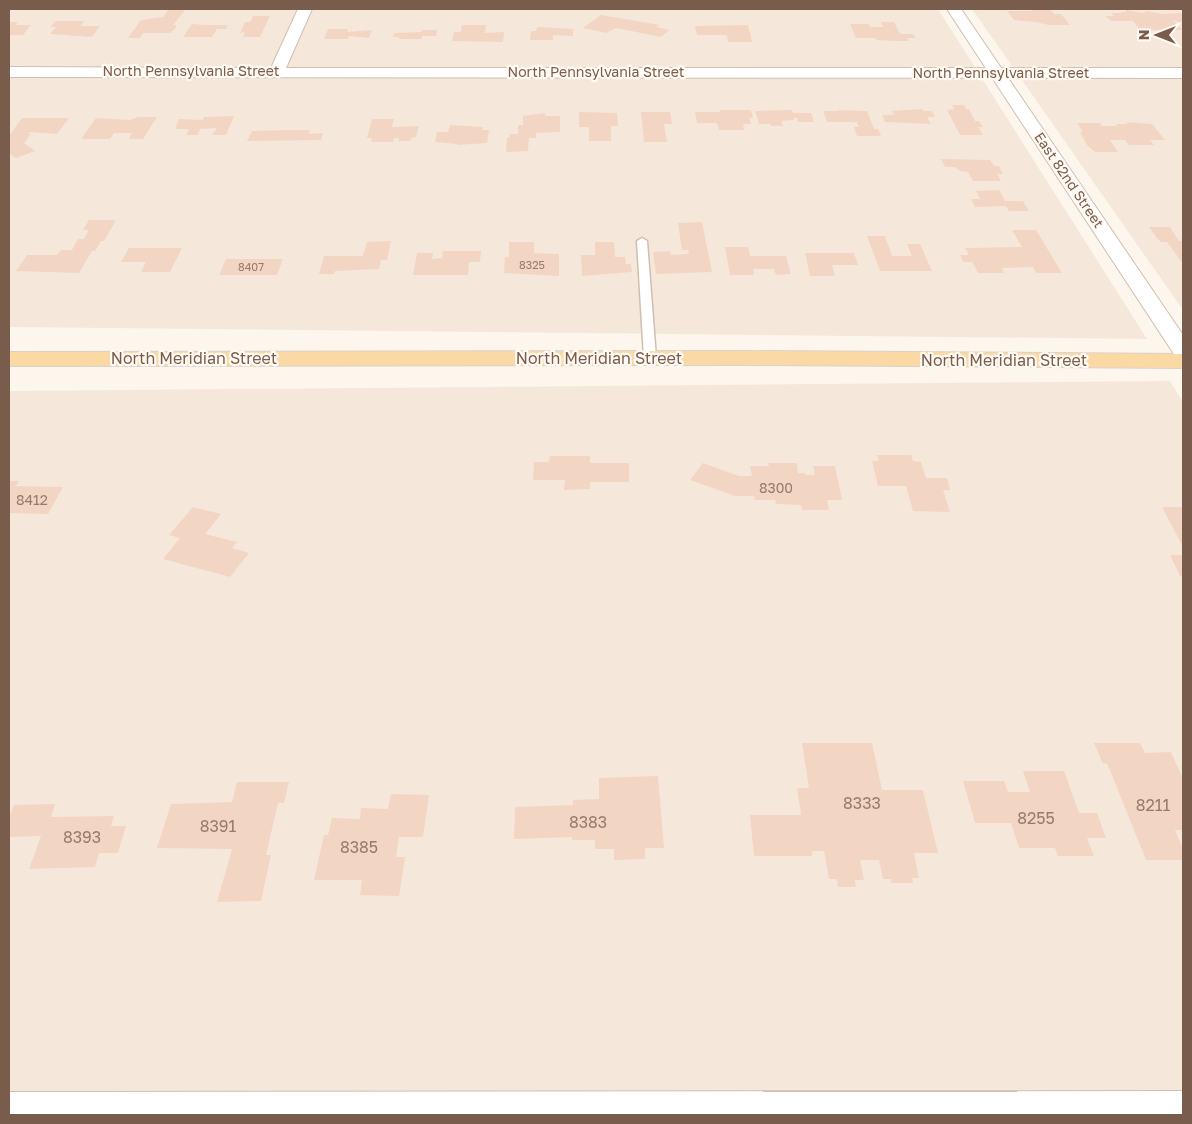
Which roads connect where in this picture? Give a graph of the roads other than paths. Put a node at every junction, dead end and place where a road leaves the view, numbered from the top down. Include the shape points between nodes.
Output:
1 (305, 9) edge
2 (954, 9) edge
3 (277, 71) junction
4 (9, 72) edge
5 (997, 73) junction
6 (1183, 73) edge
7 (642, 241) dead end
8 (1183, 351) edge
9 (11, 358) edge
10 (650, 358) junction
11 (1183, 361) edge
12 (1183, 1111) edge
13 (9, 1112) edge

1 - 3 street
2 - 5 street, East 82nd Street
3 - 4 street, North Pennsylvania Street
3 - 5 street, North Pennsylvania Street
5 - 6 street, North Pennsylvania Street
5 - 8 street, East 82nd Street
7 - 10 lane
9 - 10 main road, North Meridian Street
10 - 11 main road, North Meridian Street
12 - 13 street

